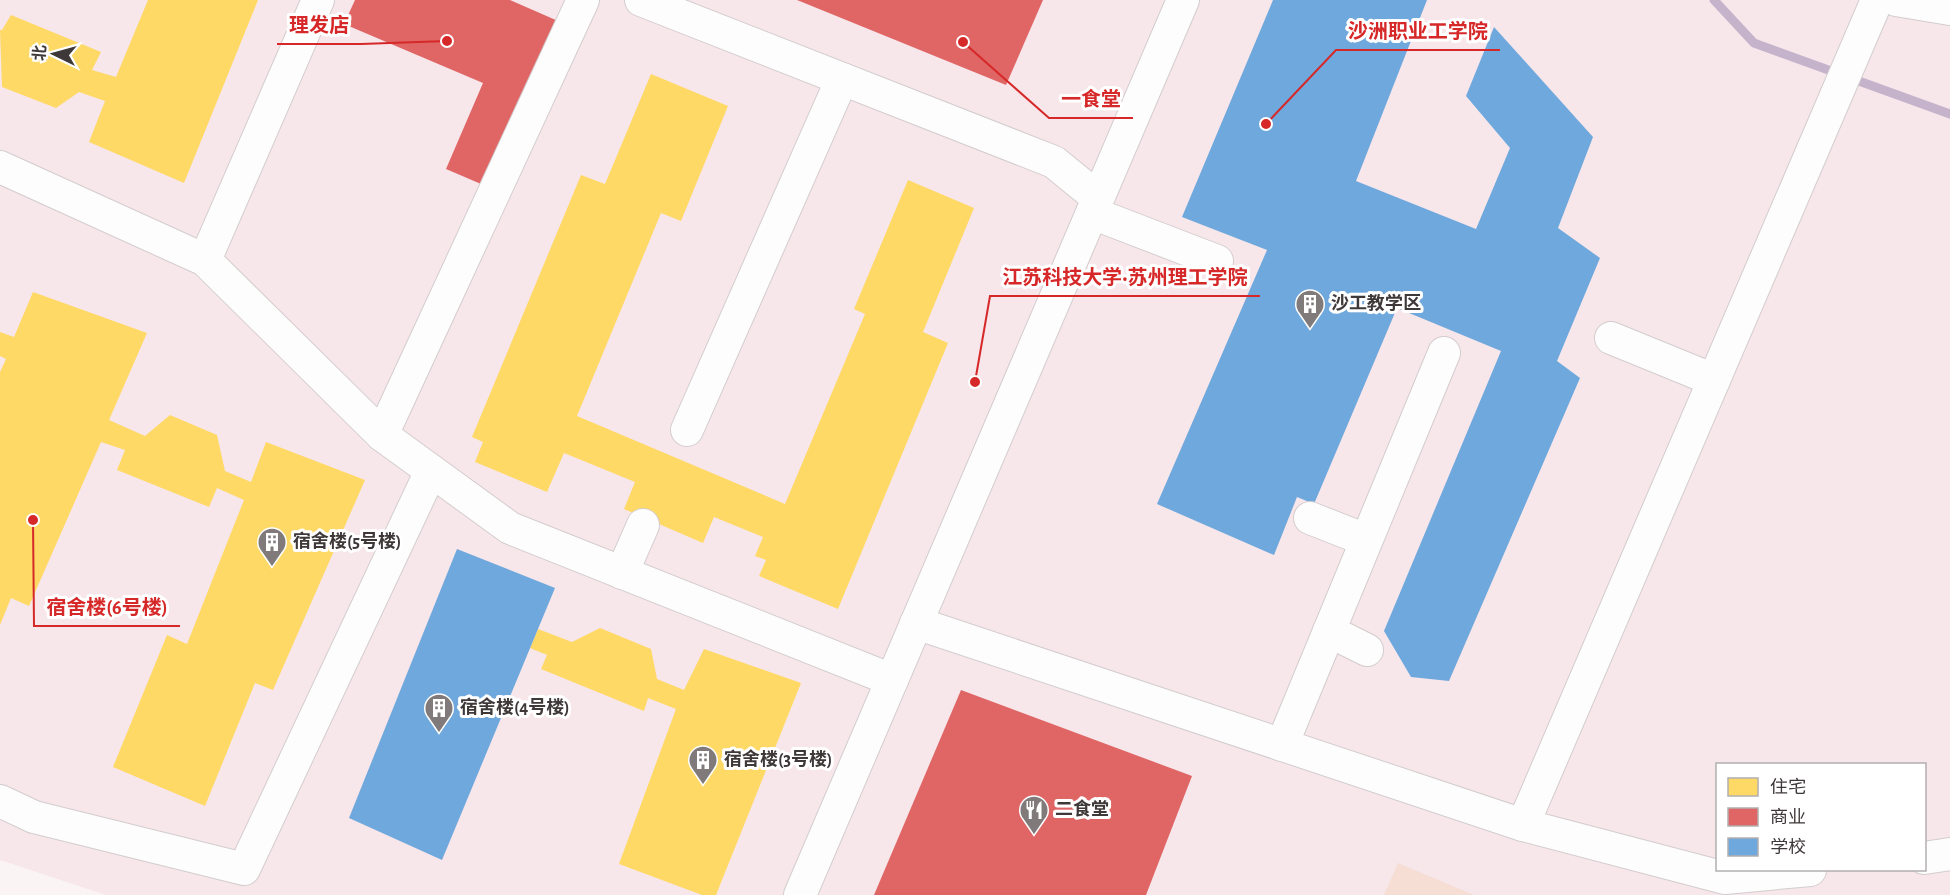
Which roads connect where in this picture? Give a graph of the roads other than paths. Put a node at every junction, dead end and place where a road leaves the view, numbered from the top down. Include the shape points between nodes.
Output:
1 (318, 0) edge
2 (583, 0) edge
3 (641, 0) edge
4 (1183, 0) edge
5 (1877, 0) edge
6 (1896, 0) edge
7 (1950, 9) edge
8 (842, 79) junction
9 (0, 167) edge
10 (1095, 205) junction
11 (205, 260) junction
12 (1217, 261) dead end
13 (1611, 338) dead end
14 (1444, 353) dead end
15 (1714, 380) junction
16 (687, 430) dead end
17 (382, 435) junction
18 (431, 471) junction
19 (1310, 518) dead end
20 (644, 525) dead end
21 (1366, 540) junction
22 (622, 573) junction
23 (916, 623) junction
24 (1329, 631) junction
25 (1367, 650) dead end
26 (892, 680) junction
27 (1282, 745) junction
28 (0, 801) edge
29 (1523, 825) junction
30 (1950, 854) edge
31 (1926, 858) edge
32 (1799, 871) edge
33 (801, 895) edge

1 - 11 street
2 - 17 street via 546,68
3 - 8 street
4 - 10 street
5 - 15 street
6 - 7 street
8 - 10 street via 1054,162
8 - 16 street
9 - 11 street
10 - 12 street
10 - 23 street
11 - 17 street
13 - 15 street
14 - 21 street
15 - 29 street
17 - 18 street
18 - 22 street via 510,528
18 - 28 street via 244,869 34,817
19 - 21 street
20 - 22 street
21 - 24 street
22 - 26 street
23 - 26 street
23 - 27 street
24 - 25 street
24 - 27 street
26 - 33 street
27 - 29 street
29 - 32 street via 1725,878
30 - 31 street

